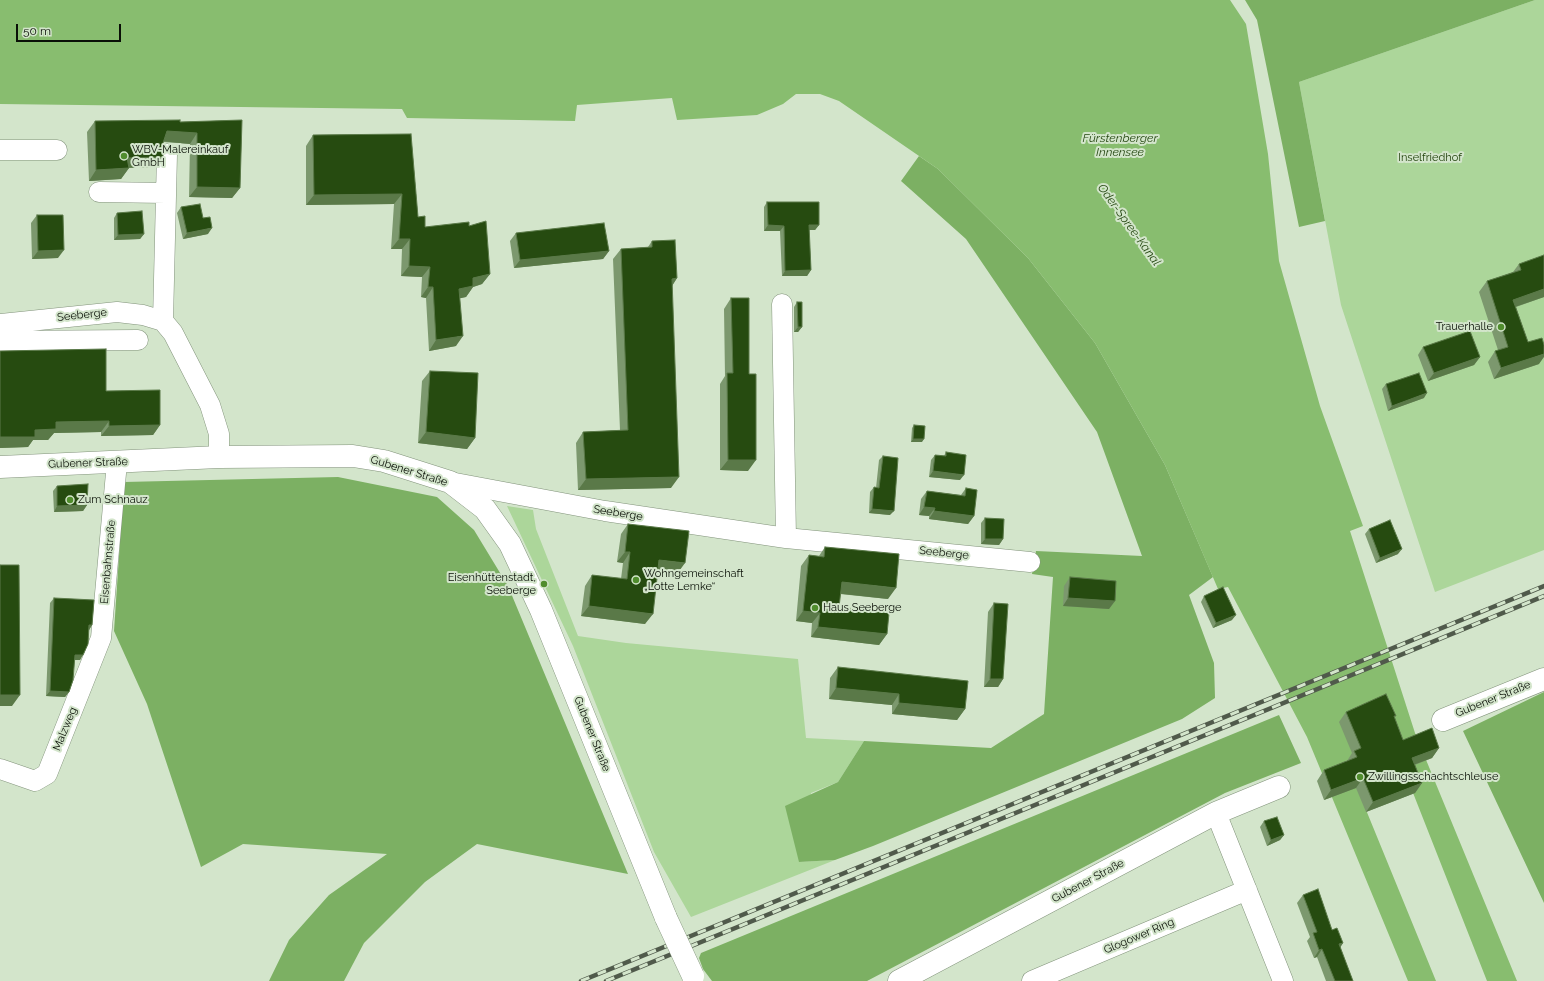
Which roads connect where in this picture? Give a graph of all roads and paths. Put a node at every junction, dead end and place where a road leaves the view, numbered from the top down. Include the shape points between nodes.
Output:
1 (0, 150) edge
2 (57, 150) dead end
3 (168, 154) dead end
4 (99, 192) dead end
5 (166, 193) junction
6 (782, 304) dead end
7 (163, 321) junction
8 (0, 324) edge
9 (138, 340) dead end
10 (0, 341) edge
11 (219, 457) junction
12 (117, 462) junction
13 (0, 467) edge
14 (450, 482) junction
15 (786, 538) junction
16 (1030, 562) dead end
17 (101, 638) joint
18 (1544, 679) edge
19 (1443, 720) dead end
20 (0, 769) edge
21 (1279, 787) dead end
22 (1216, 813) junction
23 (1247, 890) junction
24 (694, 979) edge
25 (899, 981) edge
26 (1032, 981) edge
27 (1283, 981) edge

1 - 2 street
3 - 5 street
4 - 5 street
5 - 7 street
6 - 15 street
7 - 8 street, Seeberge via 143,315 117,312
7 - 11 street via 173,333 210,405 219,434
9 - 10 street, Seeberge
11 - 12 main road, Gubener Straße
11 - 14 main road, Gubener Straße via 353,456 384,461
12 - 13 main road, Gubener Straße
12 - 17 street, Eisenbahnstraße
14 - 15 street, Seeberge via 605,511
14 - 24 main road, Gubener Straße, bridge via 485,509 510,544 541,610 666,918
15 - 16 street, Seeberge
17 - 20 street, Malzweg via 47,774 35,780
18 - 19 main road, Gubener Straße
21 - 22 main road, Gubener Straße
22 - 23 street
22 - 25 main road, Gubener Straße
23 - 26 street, Glogower Ring
23 - 27 street

